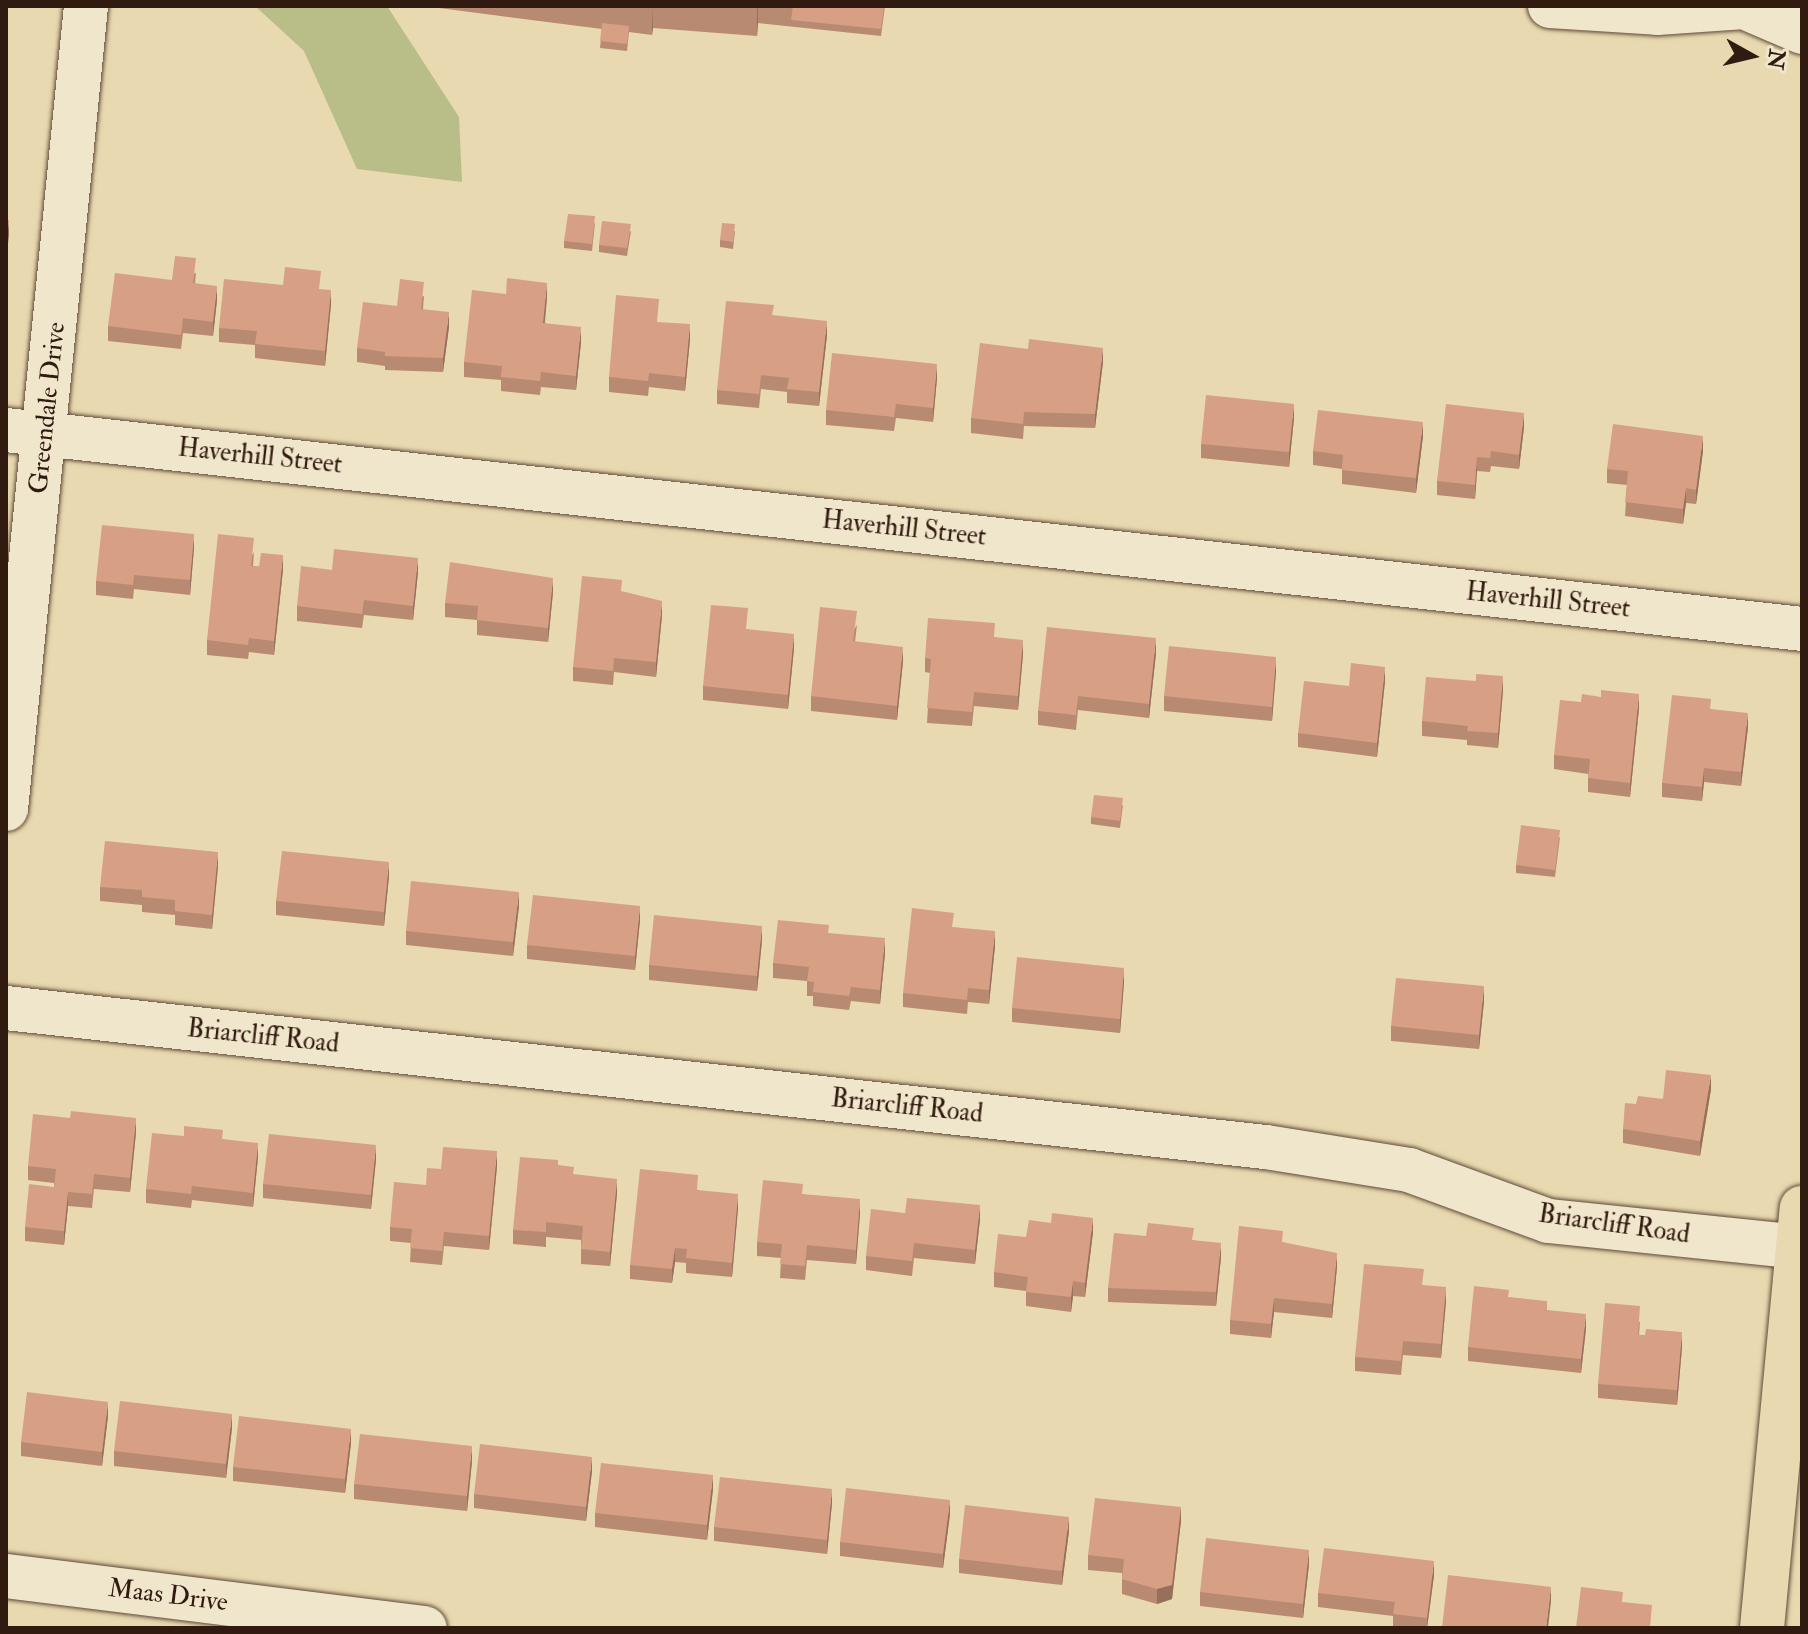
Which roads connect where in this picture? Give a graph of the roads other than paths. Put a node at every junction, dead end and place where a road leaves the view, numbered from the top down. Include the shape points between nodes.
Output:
1 (86, 6) edge
2 (1550, 6) edge
3 (1755, 8) edge
4 (1802, 32) edge
5 (26, 432) edge
6 (1802, 629) edge
7 (6, 809) edge
8 (6, 1008) edge
9 (1800, 1228) edge
10 (1788, 1510) edge
11 (6, 1576) edge
12 (425, 1628) edge
13 (1762, 1628) edge

1 - 5 street, Greendale Drive
2 - 3 street via 1657,13
3 - 4 street
5 - 6 street, Haverhill Street
5 - 7 street, Greendale Drive
8 - 9 street, Briarcliff Road via 1307,1152 1409,1170 1548,1221
9 - 10 main road
10 - 13 main road
11 - 12 street, Maas Drive

